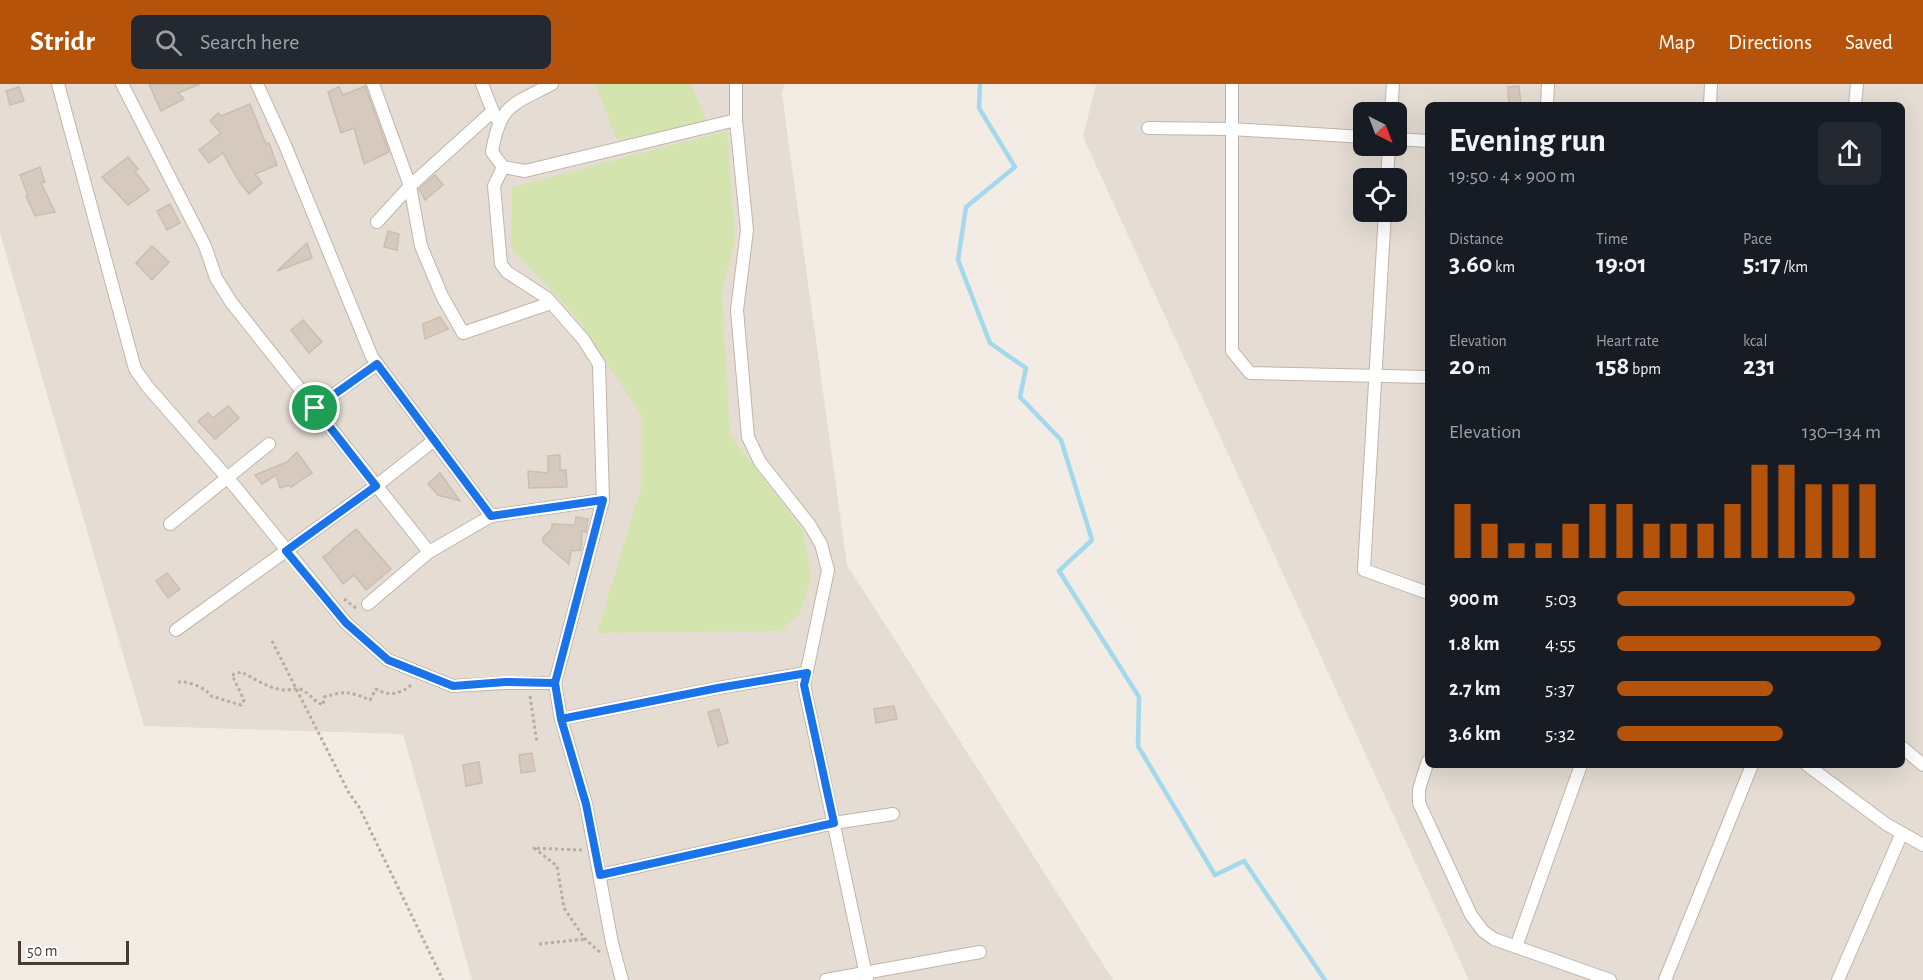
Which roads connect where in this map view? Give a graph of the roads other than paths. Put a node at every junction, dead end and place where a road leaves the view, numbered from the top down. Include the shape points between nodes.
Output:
1 (57, 84) edge
2 (122, 84) edge
3 (257, 84) edge
4 (373, 84) edge
5 (482, 84) edge
6 (552, 84) edge
7 (736, 84) edge
8 (1232, 84) edge
9 (1393, 84) edge
10 (1548, 84) edge
11 (1711, 84) edge
12 (1857, 84) edge
13 (1392, 102) edge
14 (1547, 102) edge
15 (1710, 102) edge
16 (1855, 102) edge
17 (493, 111) junction
18 (736, 120) junction
19 (498, 126) junction
20 (1148, 128) dead end
21 (1231, 129) junction
22 (1353, 136) edge
23 (1407, 140) edge
24 (1425, 141) edge
25 (503, 167) junction
26 (410, 186) junction
27 (377, 222) dead end
28 (1384, 222) edge
29 (551, 303) junction
30 (377, 364) junction
31 (1375, 376) junction
32 (1425, 377) edge
33 (315, 408) junction
34 (433, 441) junction
35 (269, 444) dead end
36 (227, 476) junction
37 (376, 486) junction
38 (603, 500) junction
39 (491, 516) junction
40 (170, 524) dead end
41 (286, 551) junction
42 (429, 552) junction
43 (1425, 592) edge
44 (368, 604) dead end
45 (176, 630) dead end
46 (807, 673) junction
47 (555, 683) junction
48 (561, 719) junction
49 (1905, 750) edge
50 (1923, 765) edge
51 (1426, 768) edge
52 (1580, 768) edge
53 (1751, 768) edge
54 (1811, 768) edge
55 (893, 814) dead end
56 (834, 823) junction
57 (1902, 833) junction
58 (1923, 844) edge
59 (600, 875) junction
60 (1516, 947) junction
61 (980, 952) dead end
62 (866, 976) edge
63 (622, 980) edge
64 (826, 980) edge
65 (1610, 980) edge
66 (1665, 980) edge
67 (1838, 980) edge

1 - 36 street via 135,369
2 - 33 street via 205,246 216,278
3 - 30 street
4 - 26 street
5 - 17 street
6 - 19 street via 506,108
7 - 18 street
8 - 21 street
9 - 13 street
10 - 14 street
11 - 15 street
12 - 16 street
17 - 19 street
17 - 26 street
18 - 25 street via 525,171
18 - 46 street via 747,230 737,310 748,437 760,462 809,524 821,544 828,570
19 - 25 street via 492,152
20 - 21 street
21 - 22 street
21 - 31 street via 1232,351 1250,373
23 - 24 street
25 - 29 street via 494,186 501,264
26 - 27 street
26 - 29 street via 421,246 463,333
28 - 31 street
29 - 38 street via 599,364
30 - 33 street
30 - 34 street
31 - 32 street
31 - 43 street via 1364,570
33 - 37 street
34 - 37 street
34 - 39 street
35 - 36 street
36 - 40 street
36 - 41 street
37 - 41 street
37 - 42 street
38 - 39 street
38 - 47 street
39 - 42 street
41 - 45 street
41 - 47 street via 346,623 388,660 453,686
42 - 44 street
46 - 48 street
46 - 56 street via 804,685
47 - 48 street
48 - 59 street via 586,804
49 - 50 street
51 - 60 street via 1419,803 1471,915 1494,939
52 - 60 street
53 - 66 street
54 - 57 street
55 - 56 street
56 - 59 street
56 - 62 street
57 - 58 street
57 - 67 street
59 - 63 street
60 - 65 street
61 - 62 street
62 - 64 street

